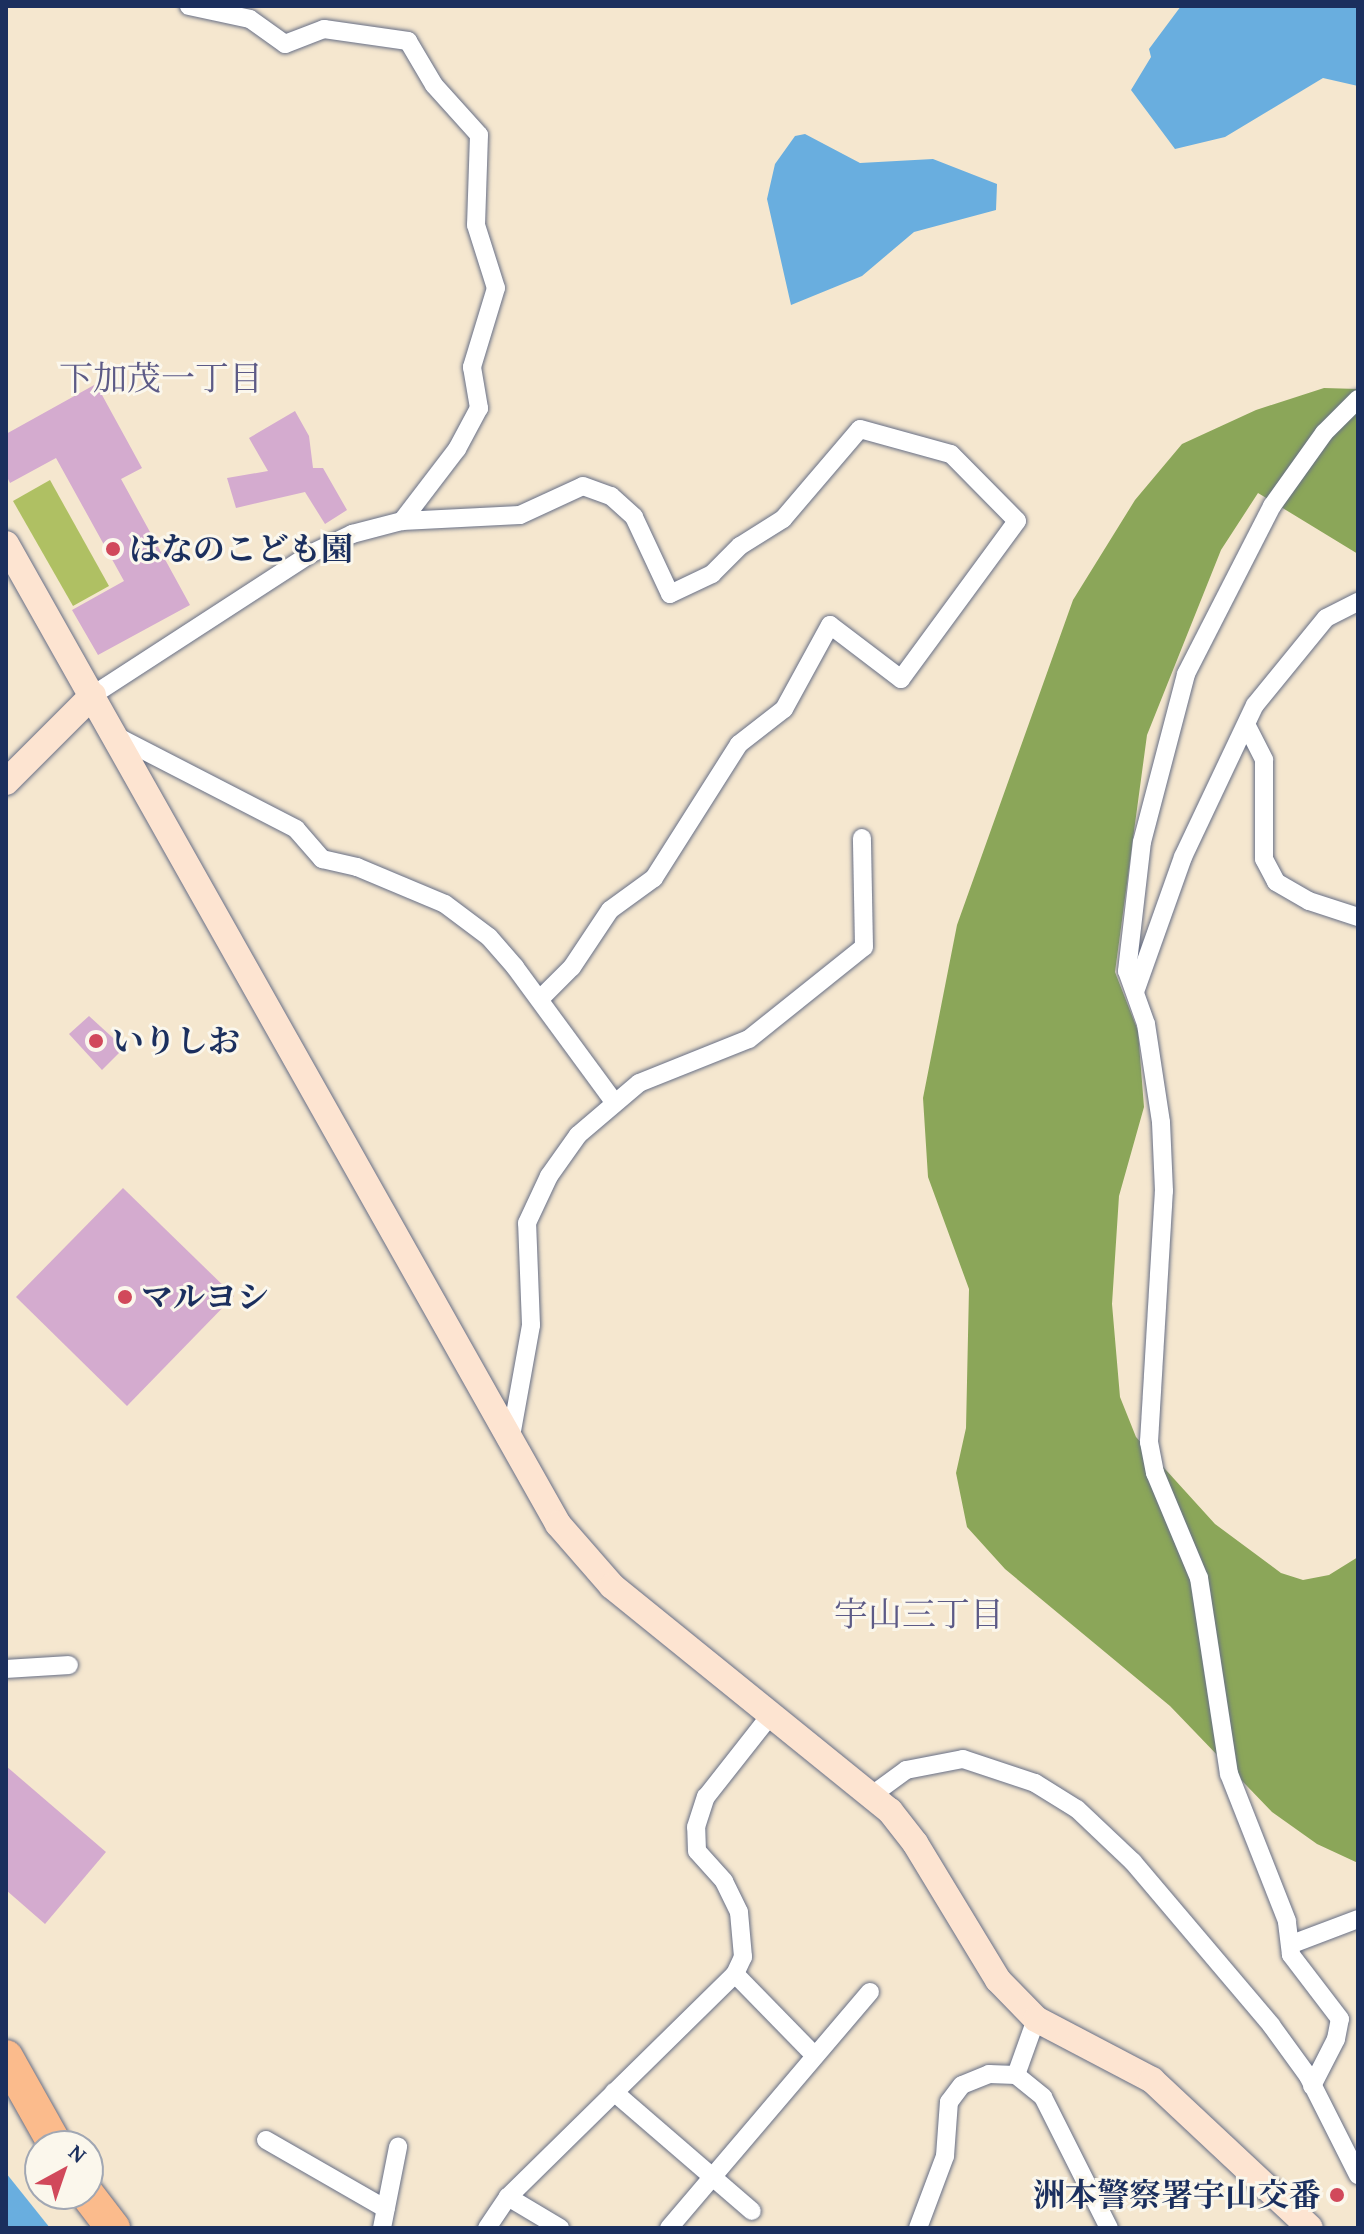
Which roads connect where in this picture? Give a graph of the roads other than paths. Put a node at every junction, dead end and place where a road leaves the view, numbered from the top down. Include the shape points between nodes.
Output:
1 (189, 6) edge
2 (1358, 399) edge
3 (402, 521) junction
4 (6, 544) edge
5 (1358, 602) edge
6 (93, 695) junction
7 (1248, 728) junction
8 (115, 736) junction
9 (6, 782) edge
10 (862, 838) dead end
11 (1358, 917) edge
12 (1136, 989) junction
13 (541, 998) junction
14 (614, 1102) junction
15 (510, 1445) junction
16 (69, 1665) dead end
17 (6, 1669) edge
18 (769, 1717) junction
19 (872, 1795) junction
20 (1358, 1919) edge
21 (1292, 1944) junction
22 (735, 1974) junction
23 (870, 1992) dead end
24 (1036, 2019) junction
25 (814, 2055) junction
26 (6, 2057) edge
27 (1016, 2075) junction
28 (1312, 2086) junction
29 (614, 2092) junction
30 (47, 2130) edge
31 (266, 2140) dead end
32 (398, 2147) dead end
33 (1358, 2175) edge
34 (713, 2177) junction
35 (508, 2197) junction
36 (386, 2209) junction
37 (99, 2210) edge
38 (752, 2211) dead end
39 (113, 2228) edge
40 (382, 2228) edge
41 (487, 2228) edge
42 (560, 2228) edge
43 (669, 2228) edge
44 (918, 2228) edge
45 (1109, 2228) edge
46 (1310, 2228) edge

1 - 3 street via 250,19 285,44 324,29 408,41 434,85 479,135 476,225 496,288 472,367 479,408 457,449
2 - 12 street via 1324,433 1272,506 1186,674 1142,842 1127,971
3 - 6 street via 352,534 310,554
3 - 13 street via 520,515 583,486 611,496 634,517 670,594 712,574 740,546 783,519 860,429 951,454 1017,521 901,679 830,625 784,709 739,744 654,878 610,910 572,967
4 - 6 street
5 - 7 street via 1326,618 1308,636 1255,705
6 - 8 street
6 - 9 street
7 - 11 street via 1264,760 1264,859 1276,882 1309,901
7 - 12 street via 1183,857
8 - 13 street via 296,829 322,859 357,867 445,904 489,937
8 - 15 street
10 - 14 street via 864,947 749,1039 639,1083
12 - 21 street via 1161,1122 1164,1191 1149,1442 1155,1473 1199,1578 1229,1774
13 - 14 street via 562,1038
14 - 15 street via 578,1135 549,1176 527,1223 531,1325
15 - 18 street via 558,1524 612,1586
16 - 17 street
18 - 19 street
18 - 22 street via 706,1797 696,1827 697,1851 724,1881 739,1912 743,1957
19 - 24 street via 915,1843 998,1980
19 - 28 street via 906,1770 963,1759 1035,1783 1077,1809 1133,1862 1271,2025
20 - 21 street
21 - 28 street via 1291,1955 1340,2019 1336,2039
22 - 25 street
22 - 29 street
23 - 25 street
24 - 27 street
24 - 46 street via 1152,2080
25 - 34 street
26 - 30 highway
27 - 44 street via 989,2074 962,2085 949,2102 945,2156
27 - 45 street via 1043,2097
28 - 33 street
29 - 34 street
29 - 35 street
31 - 36 street
32 - 36 street
34 - 38 street
34 - 43 street
35 - 41 street
35 - 42 street
36 - 40 street
37 - 39 highway

